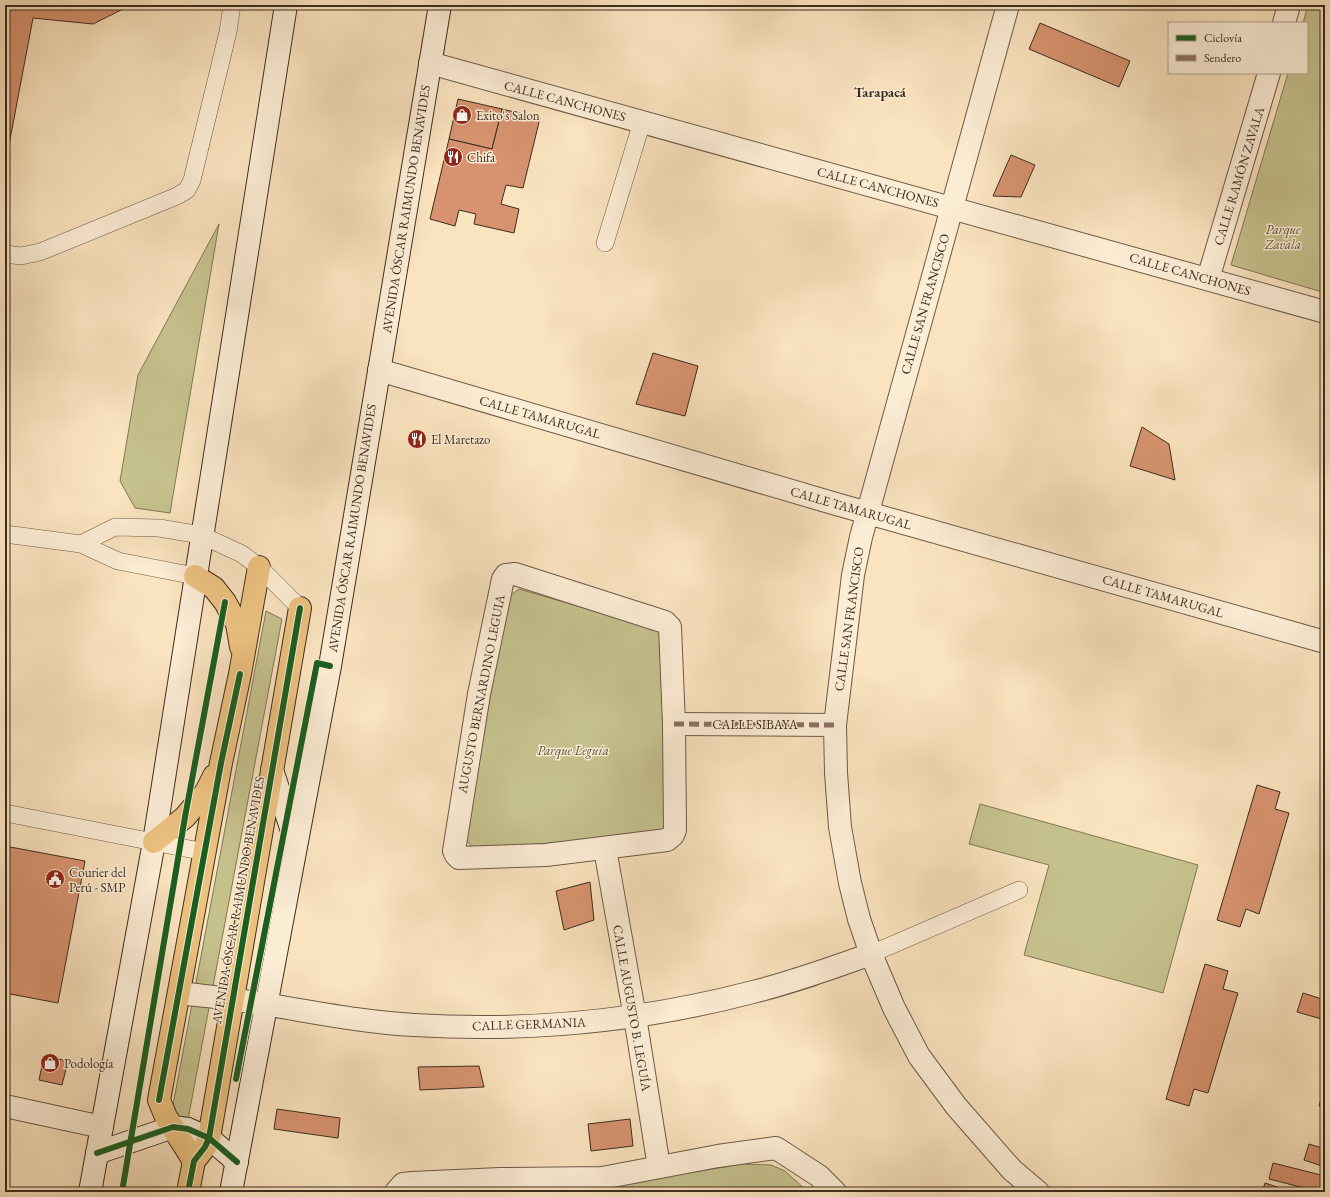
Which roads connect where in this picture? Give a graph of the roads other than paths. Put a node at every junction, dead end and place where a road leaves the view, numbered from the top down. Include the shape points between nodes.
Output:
1 (232, 5) edge
2 (286, 5) edge
3 (440, 5) edge
4 (1008, 5) edge
5 (1289, 5) edge
6 (1284, 22) edge
7 (430, 63) junction
8 (1269, 74) edge
9 (642, 122) junction
10 (952, 207) junction
11 (605, 244) dead end
12 (5, 254) edge
13 (1208, 279) junction
14 (1325, 312) edge
15 (379, 370) junction
16 (867, 512) junction
17 (5, 534) edge
18 (201, 535) junction
19 (81, 544) junction
20 (259, 567) junction
21 (195, 576) junction
22 (300, 608) joint
23 (1325, 642) edge
24 (240, 674) junction
25 (674, 724) junction
26 (835, 725) junction
27 (221, 763) junction
28 (272, 770) junction
29 (5, 813) edge
30 (154, 842) junction
31 (296, 844) junction
32 (605, 849) junction
33 (205, 852) junction
34 (1019, 890) dead end
35 (871, 954) junction
36 (180, 993) junction
37 (232, 999) junction
38 (266, 1005) junction
39 (635, 1017) junction
40 (5, 1106) edge
41 (102, 1127) junction
42 (173, 1128) junction
43 (209, 1138) junction
44 (97, 1153) junction
45 (194, 1161) junction
46 (237, 1162) junction
47 (659, 1167) junction
48 (90, 1192) edge
49 (188, 1192) edge
50 (231, 1192) edge
51 (396, 1192) edge
52 (835, 1192) edge
53 (1038, 1192) edge

1 - 12 lane via 228,32 196,165 187,190 40,252 21,256
2 - 18 street
3 - 7 street, AVENIDA ÓSCAR RAIMUNDO BENAVIDES
4 - 10 street, CALLE SAN FRANCISCO
5 - 6 street
7 - 9 street, CALLE CANCHONES
7 - 15 street, AVENIDA ÓSCAR RAIMUNDO BENAVIDES
8 - 13 street, CALLE RAMÓN ZAVALA
9 - 10 street, CALLE CANCHONES
9 - 11 lane
10 - 13 street, CALLE CANCHONES
10 - 16 street, CALLE SAN FRANCISCO
13 - 14 street, CALLE CANCHONES
15 - 16 street, CALLE TAMARUGAL
15 - 31 street, AVENIDA ÓSCAR RAIMUNDO BENAVIDES via 332,652
16 - 23 street, CALLE TAMARUGAL
16 - 26 street, CALLE SAN FRANCISCO via 853,575
17 - 19 lane
18 - 19 lane via 159,528 115,527
18 - 20 lane via 242,554
18 - 21 street
19 - 21 lane via 118,561
20 - 22 lane
20 - 24 main road
21 - 24 main road via 214,588 237,624 241,649
21 - 30 street
22 - 28 main road, AVENIDA ÓSCAR RAIMUNDO BENAVIDES
24 - 27 main road
25 - 26 street, CALLE SIBAYA
25 - 32 street, AUGUSTO BERNARDINO LEGUIA via 673,835 667,840
25 - 32 street, AUGUSTO BERNARDINO LEGUIA via 670,627 665,622 515,574 506,575 503,579 479,694 454,851 459,858 546,855
26 - 35 street, CALLE SAN FRANCISCO via 840,827 859,920
27 - 30 main road via 206,792 185,817
27 - 33 main road
28 - 31 street
28 - 37 main road, AVENIDA ÓSCAR RAIMUNDO BENAVIDES
29 - 30 lane
30 - 33 lane
30 - 41 street
31 - 38 street, AVENIDA ÓSCAR RAIMUNDO BENAVIDES
32 - 39 street, CALLE AUGUSTO B. LEGUÍA
33 - 36 main road
34 - 35 lane
35 - 39 street, CALLE GERMANIA via 755,992
35 - 53 street, CALLE SAN FRANCISCO via 894,1008 920,1056 956,1106 986,1141 1012,1170
36 - 37 street, CALLE GERMANIA
36 - 42 main road via 159,1100
37 - 38 street, CALLE GERMANIA
37 - 43 main road, AVENIDA ÓSCAR RAIMUNDO BENAVIDES
38 - 39 street, CALLE GERMANIA via 339,1018 420,1026 487,1028 561,1025
38 - 46 street, AVENIDA ÓSCAR RAIMUNDO BENAVIDES
39 - 47 street, CALLE AUGUSTO B. LEGUÍA
40 - 41 street
41 - 44 street
42 - 43 street via 188,1129
42 - 44 street
42 - 45 main road
43 - 45 main road, AVENIDA ÓSCAR RAIMUNDO BENAVIDES
43 - 46 street
44 - 48 street
45 - 49 main road, AVENIDA ÓSCAR RAIMUNDO BENAVIDES
46 - 50 street, AVENIDA ÓSCAR RAIMUNDO BENAVIDES
47 - 51 street via 602,1178 412,1183 403,1184
47 - 52 street via 776,1148 819,1176

